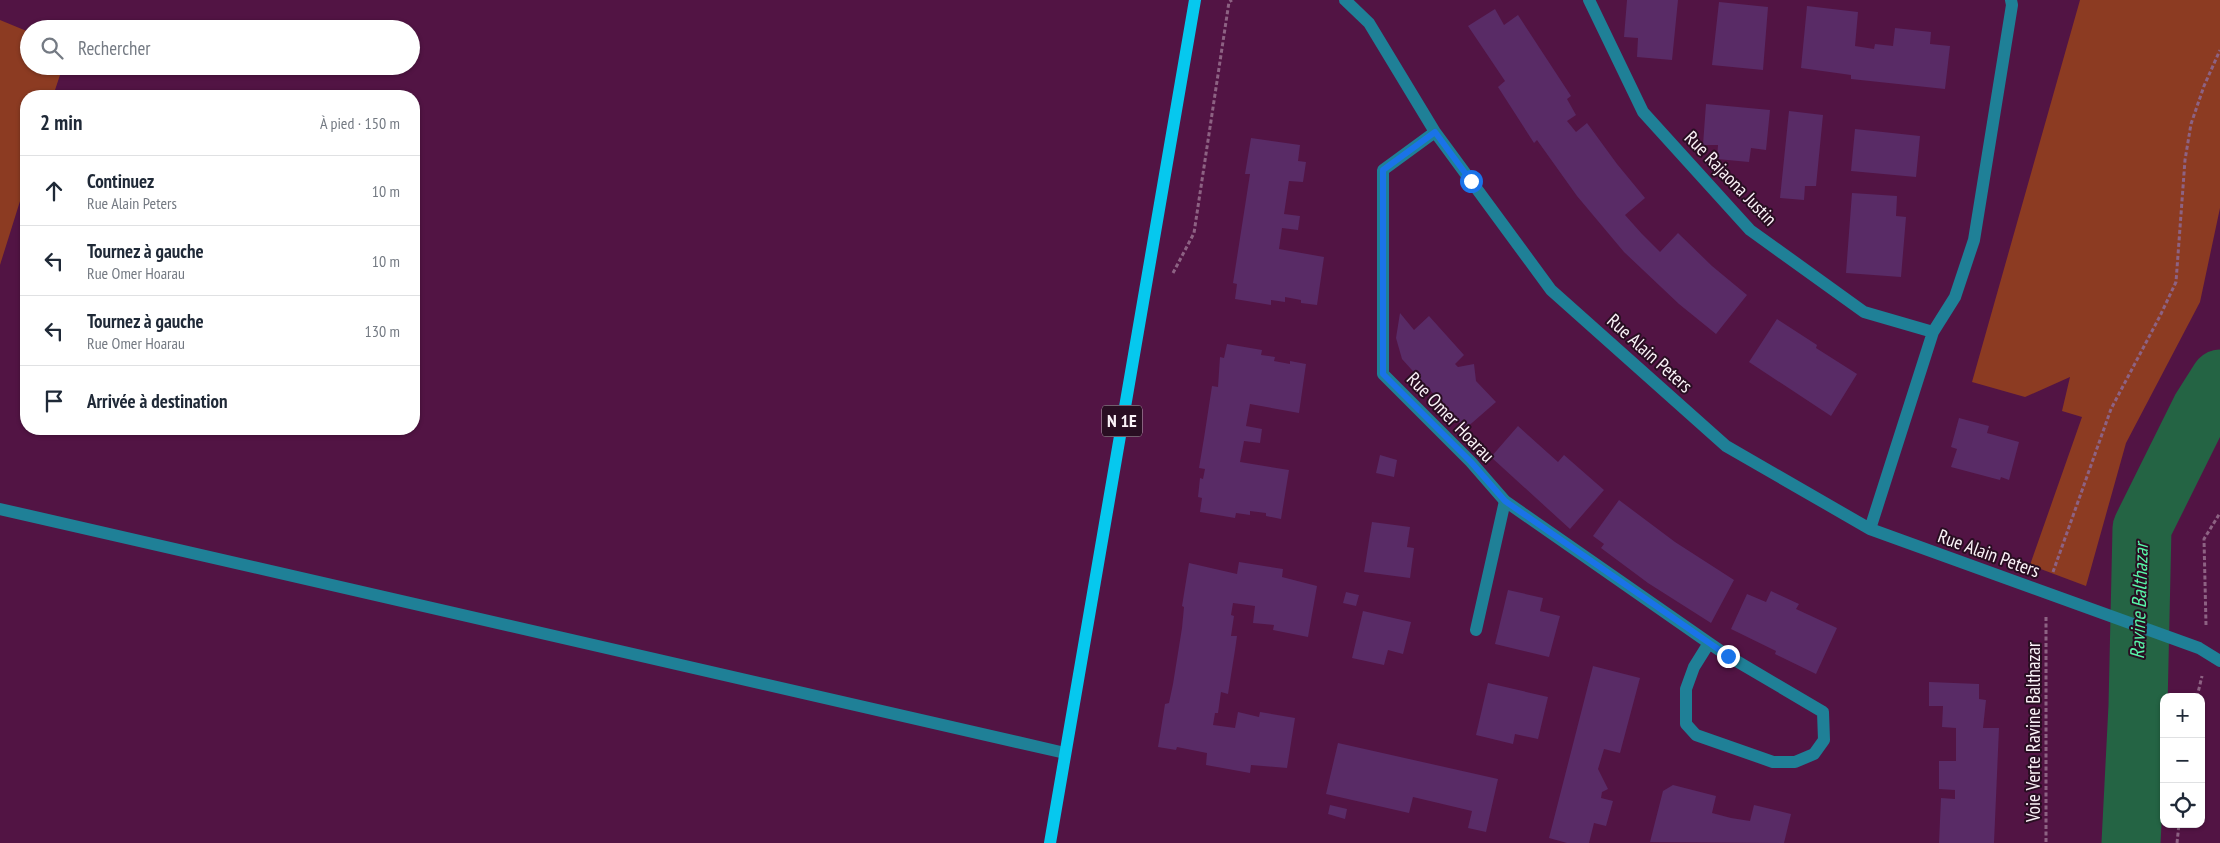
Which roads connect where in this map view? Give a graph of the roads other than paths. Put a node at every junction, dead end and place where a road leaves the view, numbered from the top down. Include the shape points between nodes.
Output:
1 (1195, 0) edge
2 (1345, 0) edge
3 (1590, 0) edge
4 (2011, 0) edge
5 (1435, 132) junction
6 (1933, 332) junction
7 (1505, 501) junction
8 (0, 509) edge
9 (1870, 530) junction
10 (1476, 630) dead end
11 (1709, 643) junction
12 (2220, 660) edge
13 (1065, 753) junction
14 (1050, 843) edge

1 - 13 main road, N 1E
2 - 5 street, Rue Alain Peters via 1369,24
3 - 6 street, Rue Rajaona Justin via 1643,112 1750,230 1864,312
4 - 6 street via 1974,240 1955,297
5 - 7 street, Rue Omer Hoarau via 1383,170 1383,374
5 - 9 street, Rue Alain Peters via 1551,290 1726,446
6 - 9 street
7 - 10 street
7 - 11 street, Rue Omer Hoarau
8 - 13 street
9 - 12 street, Rue Alain Peters via 2204,651
11 - 11 street, Rue Omer Hoarau via 1824,712 1824,740 1814,754 1795,762 1773,762 1696,735 1686,724 1686,689
13 - 14 main road, N 1E

